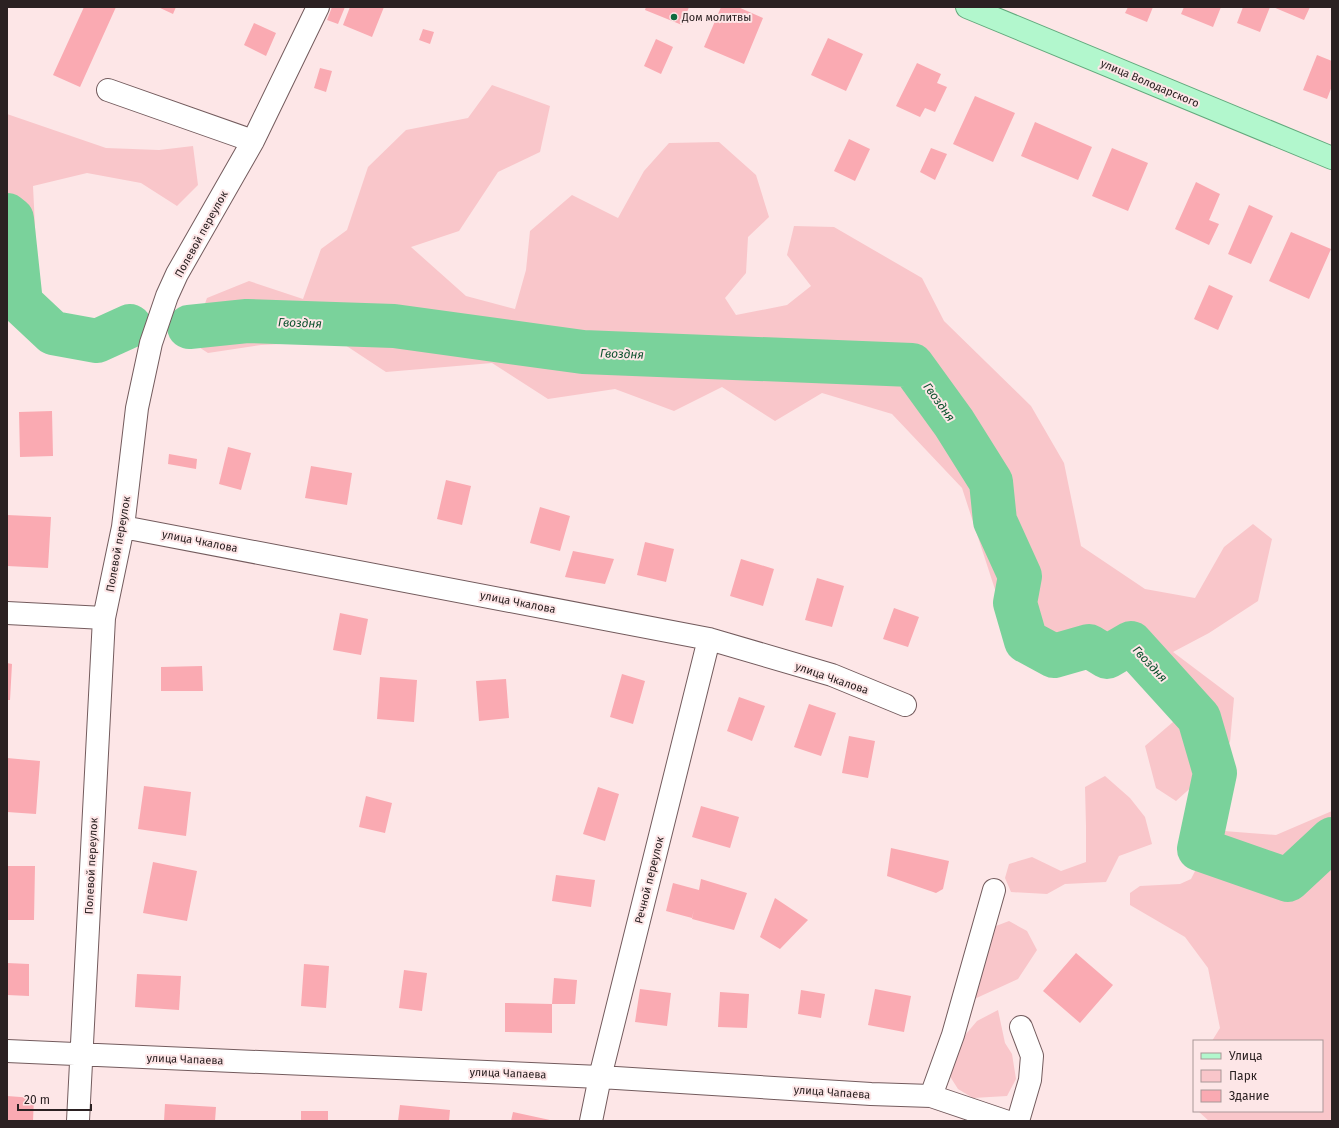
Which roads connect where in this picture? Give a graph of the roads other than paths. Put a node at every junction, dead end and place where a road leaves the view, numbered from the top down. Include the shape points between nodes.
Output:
1 (318, 7) edge
2 (967, 7) edge
3 (108, 90) dead end
4 (253, 141) junction
5 (1332, 158) edge
6 (123, 527) junction
7 (7, 613) edge
8 (104, 618) junction
9 (709, 638) junction
10 (906, 705) dead end
11 (994, 890) dead end
12 (1021, 1027) dead end
13 (7, 1051) edge
14 (81, 1054) junction
15 (600, 1077) junction
16 (931, 1096) junction
17 (1000, 1120) edge
18 (78, 1121) edge
19 (591, 1121) edge
20 (1018, 1121) edge

1 - 4 street, Полевой переулок
2 - 5 main road, улица Володарского
3 - 4 street
4 - 6 street, Полевой переулок via 167,296 154,336 137,408
6 - 8 street, Полевой переулок
6 - 9 street, улица Чкалова
7 - 8 street
8 - 14 street, Полевой переулок
9 - 10 street, улица Чкалова via 832,675
9 - 15 street, Речной переулок
11 - 16 street via 953,1035
12 - 20 street via 1032,1056 1030,1080
13 - 14 street, улица Чапаева
14 - 15 street, улица Чапаева
14 - 18 street, Полевой переулок
15 - 16 street, улица Чапаева
15 - 19 street, Речной переулок
16 - 17 street, улица Чапаева

